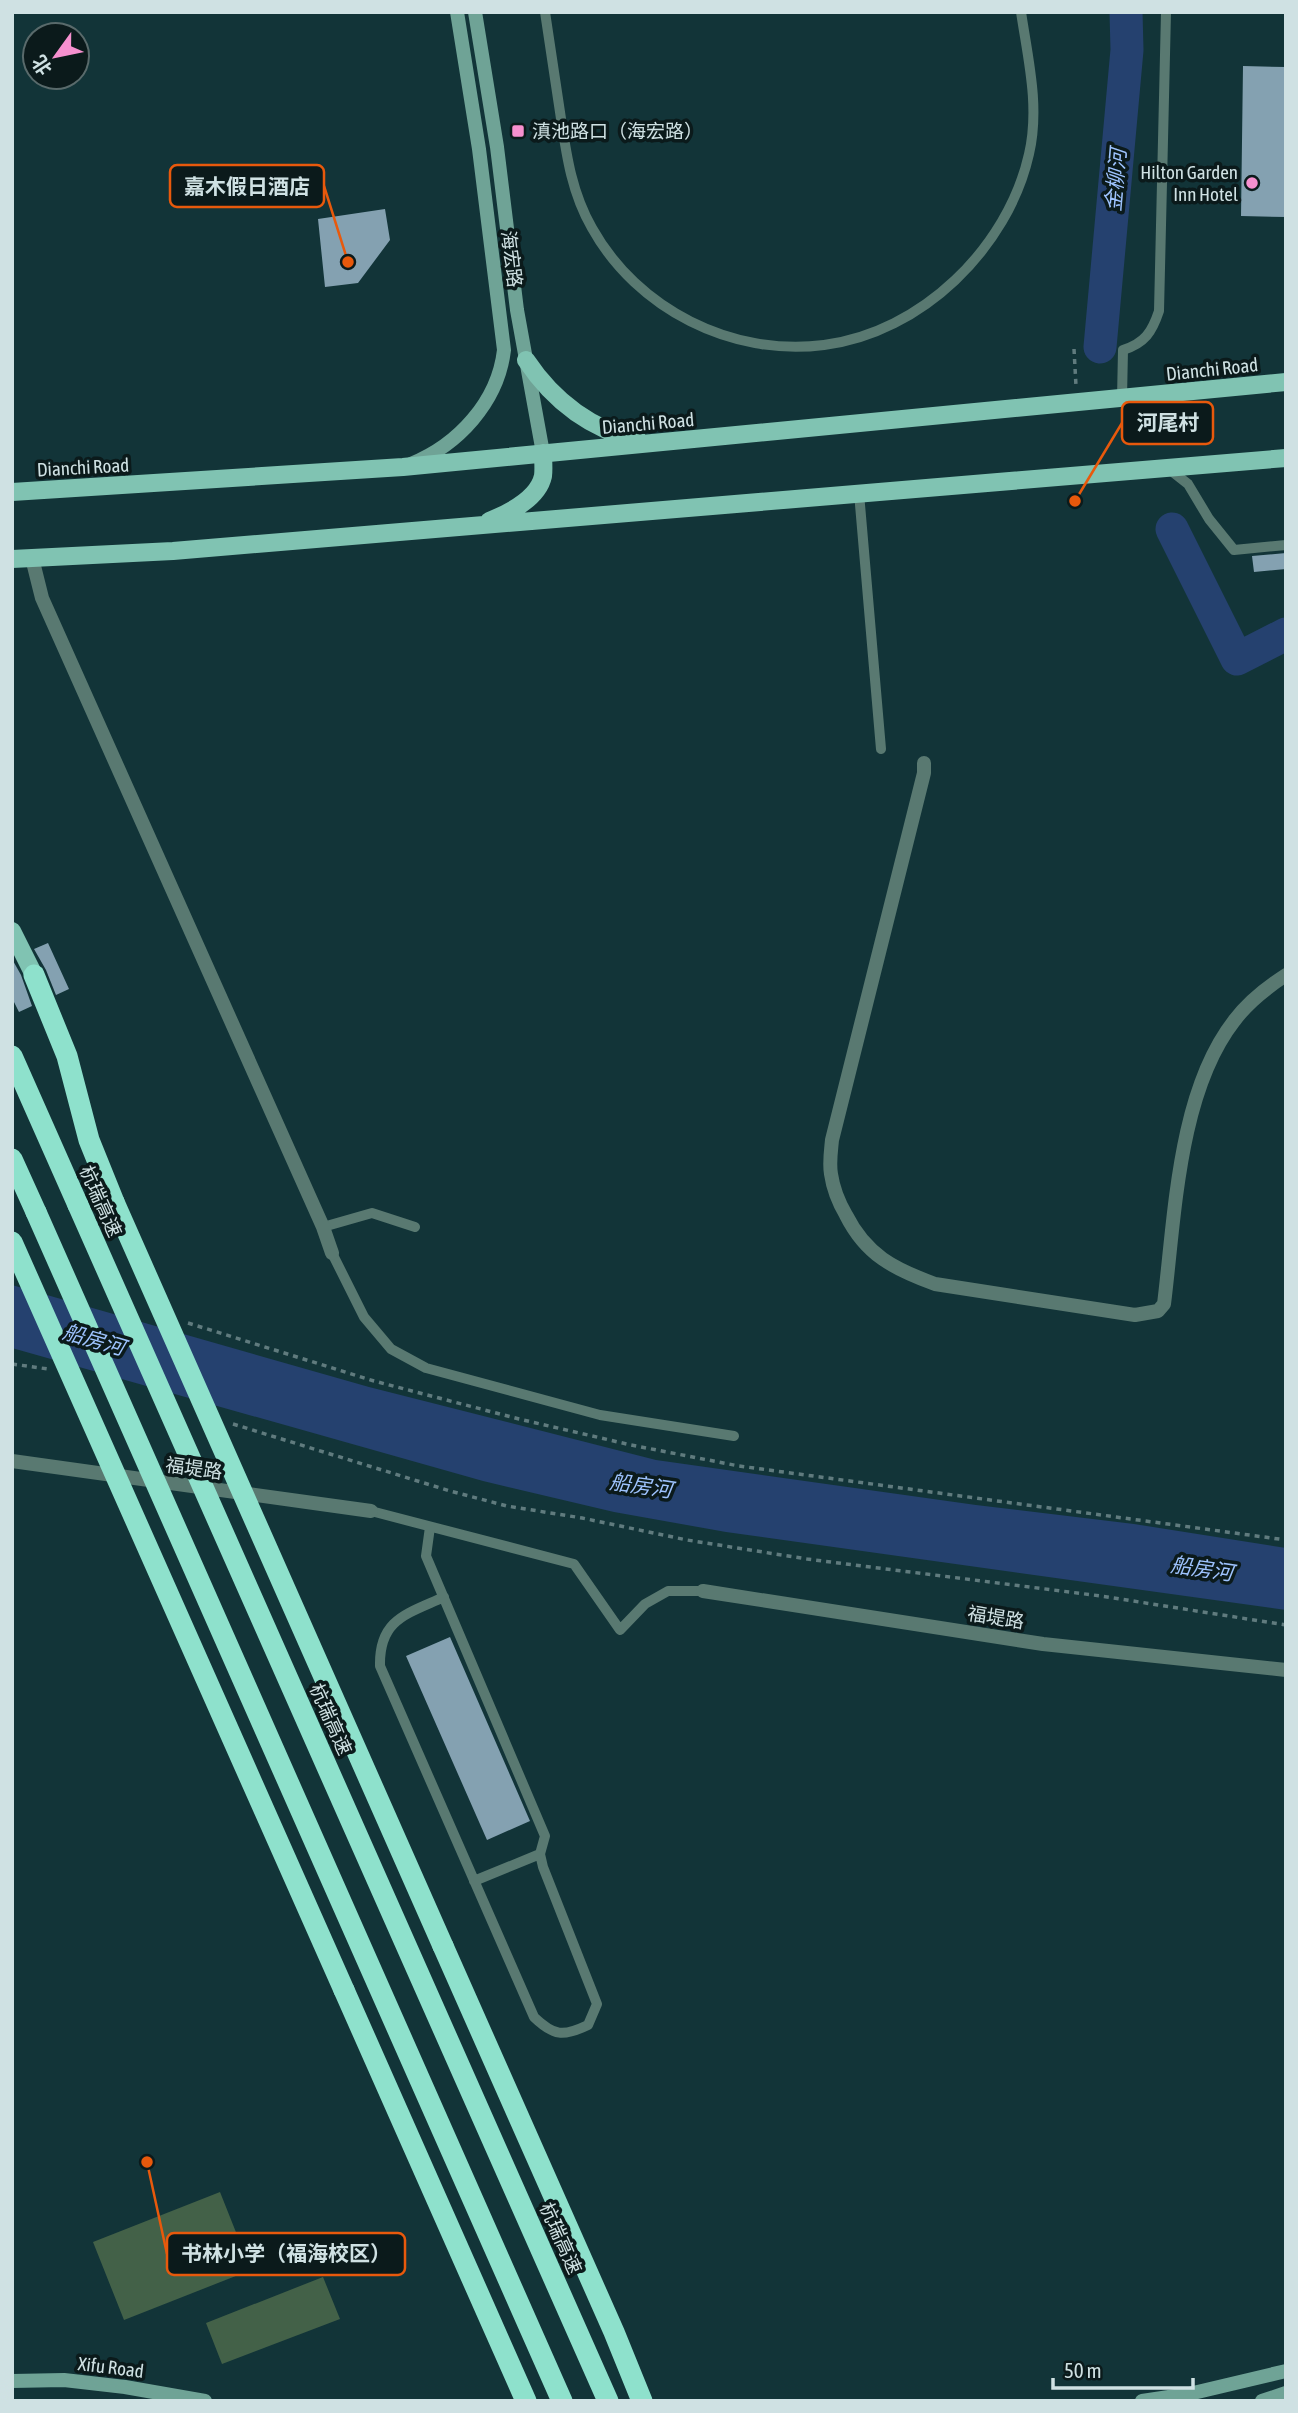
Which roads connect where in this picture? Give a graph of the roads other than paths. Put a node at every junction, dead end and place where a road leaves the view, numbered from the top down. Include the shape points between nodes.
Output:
1 (457, 12) edge
2 (475, 12) edge
3 (545, 12) edge
4 (1021, 12) edge
5 (1166, 12) edge
6 (526, 360) junction
7 (1286, 382) edge
8 (1122, 398) junction
9 (660, 443) junction
10 (543, 453) junction
11 (1286, 458) edge
12 (403, 467) junction
13 (1167, 467) junction
14 (12, 492) edge
15 (859, 493) junction
16 (476, 526) junction
17 (1286, 545) edge
18 (32, 558) junction
19 (12, 559) edge
20 (881, 749) dead end
21 (924, 764) dead end
22 (12, 931) edge
23 (34, 975) joint
24 (1286, 975) edge
25 (12, 1056) edge
26 (12, 1159) edge
27 (323, 1227) junction
28 (415, 1227) dead end
29 (12, 1242) edge
30 (332, 1253) joint
31 (734, 1436) dead end
32 (12, 1461) edge
33 (371, 1511) joint
34 (430, 1527) junction
35 (703, 1591) joint
36 (444, 1597) junction
37 (1286, 1670) edge
38 (540, 1854) junction
39 (474, 1881) junction
40 (1286, 2371) edge
41 (12, 2381) edge
42 (1286, 2393) edge
43 (205, 2401) edge
44 (526, 2401) edge
45 (562, 2401) edge
46 (608, 2401) edge
47 (642, 2401) edge
48 (1142, 2401) edge
49 (1262, 2401) edge

1 - 12 main road, 海宏路 via 479,149 504,350 502,369 485,402 462,431 435,452
2 - 6 main road, 海宏路
3 - 4 lane via 568,167 581,208 607,251 660,303 704,328 752,342 801,347 852,339 923,306 963,272 997,229 1021,180 1034,124
5 - 8 lane via 1159,311 1147,338 1123,350
6 - 9 main road via 560,401 589,423 623,437
6 - 10 main road, 海宏路
7 - 8 main road, Dianchi Road
8 - 9 main road, Dianchi Road
9 - 10 main road, Dianchi Road
10 - 12 main road, Dianchi Road
10 - 16 main road via 543,477 533,493 519,506
11 - 13 main road
12 - 14 main road, Dianchi Road
13 - 15 main road
13 - 17 lane via 1188,484 1234,550
15 - 16 main road
15 - 20 lane
16 - 18 main road
18 - 19 main road
18 - 27 street via 42,598
21 - 24 street via 832,1140 831,1173 855,1233 873,1254 905,1273 935,1284 1135,1315 1157,1311 1164,1304 1183,1156 1196,1096 1212,1056 1234,1021 1263,990
22 - 23 main road
23 - 47 highway, bridge via 67,1056 89,1140 114,1202
25 - 46 highway, 杭瑞高速, bridge
26 - 45 highway, bridge
27 - 28 lane via 372,1213
27 - 30 street
29 - 44 highway, bridge
30 - 31 lane via 364,1317 391,1349 426,1368 600,1415
32 - 33 street, 福堤路
33 - 34 lane
34 - 35 lane via 574,1564 620,1630 645,1604 668,1591
34 - 36 lane via 426,1556
35 - 37 street, 福堤路 via 1043,1644
36 - 38 lane via 545,1836
36 - 39 lane via 388,1628 379,1648 380,1666
38 - 39 lane
38 - 39 lane via 597,2004 588,2025 569,2034 548,2031 534,2017
40 - 48 main road via 1189,2395
41 - 43 main road, Xifu Road via 76,2381
42 - 49 main road

